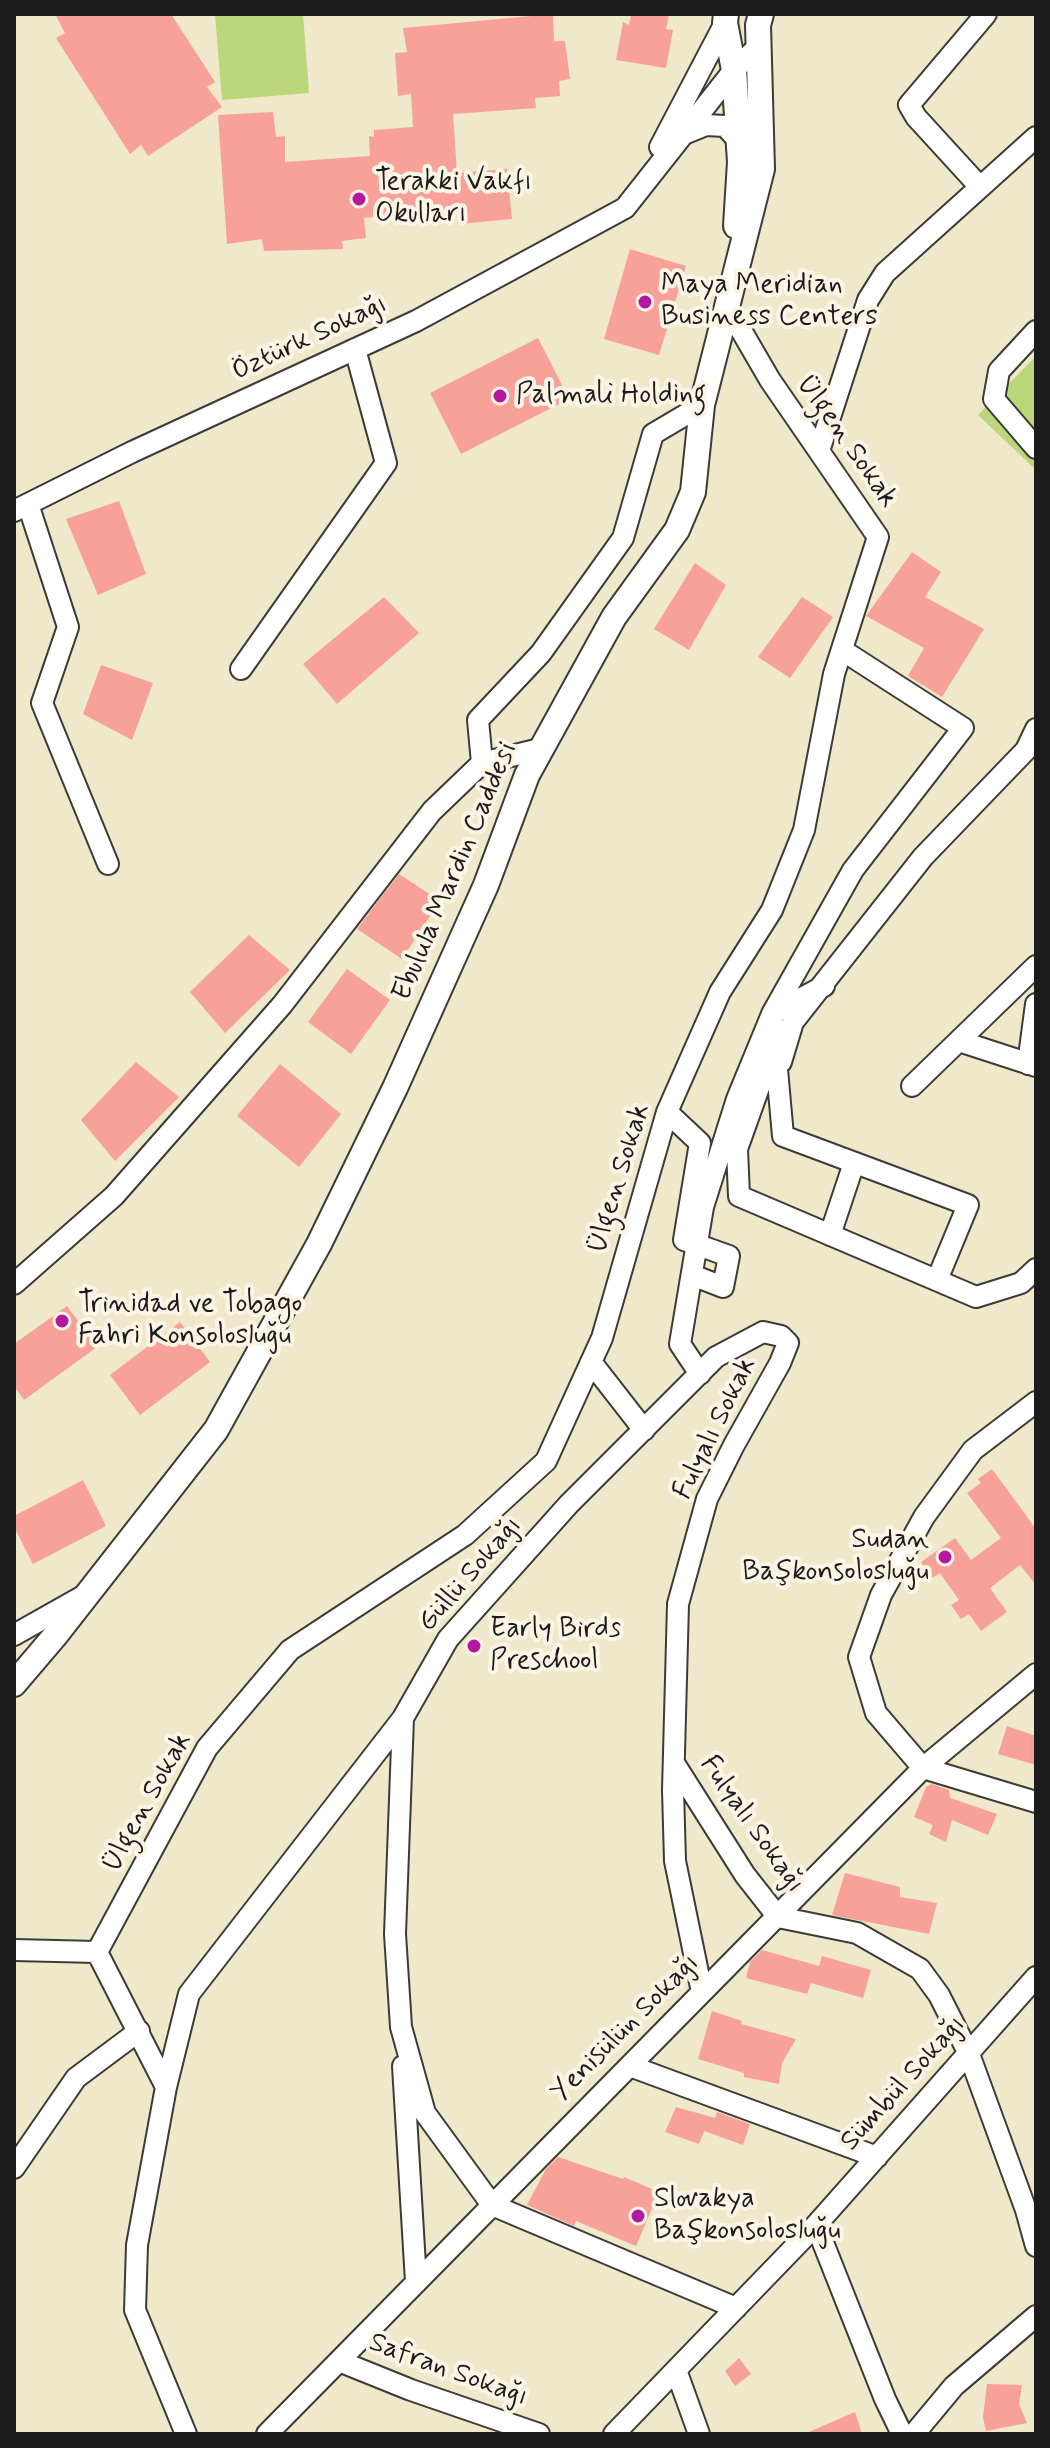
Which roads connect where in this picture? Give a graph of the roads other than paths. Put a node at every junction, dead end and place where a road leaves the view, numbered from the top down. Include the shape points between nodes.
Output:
1 (986, 14) edge
2 (726, 18) edge
3 (757, 25) edge
4 (734, 70) junction
5 (684, 134) junction
6 (1036, 137) edge
7 (738, 140) junction
8 (980, 187) junction
9 (625, 208) junction
10 (732, 280) junction
11 (727, 306) junction
12 (1036, 331) edge
13 (355, 349) junction
14 (702, 405) junction
15 (1036, 448) edge
16 (819, 451) junction
17 (21, 508) edge
18 (842, 650) junction
19 (241, 669) dead end
20 (1036, 729) edge
21 (540, 749) junction
22 (482, 763) junction
23 (108, 864) dead end
24 (1036, 966) edge
25 (824, 986) junction
26 (1036, 1004) edge
27 (772, 1014) junction
28 (959, 1041) junction
29 (775, 1043) junction
30 (1032, 1065) edge
31 (778, 1073) junction
32 (912, 1086) dead end
33 (667, 1112) junction
34 (854, 1163) junction
35 (830, 1235) junction
36 (697, 1243) junction
37 (1036, 1269) edge
38 (692, 1275) junction
39 (937, 1280) junction
40 (14, 1284) edge
41 (716, 1357) joint
42 (591, 1362) junction
43 (700, 1374) junction
44 (1036, 1402) edge
45 (644, 1430) junction
46 (88, 1593) junction
47 (14, 1635) edge
48 (1036, 1674) edge
49 (14, 1684) edge
50 (403, 1718) junction
51 (674, 1763) junction
52 (923, 1768) junction
53 (1036, 1802) edge
54 (778, 1917) junction
55 (14, 1950) edge
56 (97, 1952) junction
57 (1036, 1977) edge
58 (702, 1992) junction
59 (401, 2027) junction
60 (139, 2031) junction
61 (969, 2054) junction
62 (630, 2066) junction
63 (166, 2087) junction
64 (877, 2157) junction
65 (14, 2168) edge
66 (492, 2205) junction
67 (1031, 2213) edge
68 (816, 2225) junction
69 (1036, 2246) edge
70 (416, 2282) junction
71 (736, 2308) junction
72 (1036, 2316) edge
73 (339, 2361) junction
74 (676, 2370) junction
75 (186, 2434) edge
76 (267, 2434) edge
77 (539, 2434) edge
78 (614, 2434) edge
79 (699, 2434) edge
80 (902, 2434) edge
81 (914, 2434) edge

1 - 8 street via 909,105
2 - 4 street
2 - 9 street
3 - 4 street, Öztürk Sokağı
3 - 10 street, Ebulula Mardin Caddesi via 762,169
4 - 5 street, Öztürk Sokağı
4 - 7 street
5 - 7 street via 706,125 725,126
5 - 9 street, Öztürk Sokağı
6 - 8 street
7 - 10 street
8 - 16 street via 885,273 868,300
9 - 13 street, Öztürk Sokağı
10 - 11 street, Ebulula Mardin Caddesi
11 - 14 street, Ebulula Mardin Caddesi
11 - 16 street, Ülgen Sokak
12 - 15 street via 999,371 994,399
13 - 17 street, Öztürk Sokağı
13 - 19 street via 386,463
14 - 21 street, Ebulula Mardin Caddesi via 693,492 677,530 614,617
14 - 22 street via 653,434 623,538 541,653 478,720
16 - 18 street, Ülgen Sokak via 878,537
17 - 23 street via 68,627 42,703
18 - 27 street via 963,728 853,870
18 - 33 street, Ülgen Sokak via 804,830 772,910 720,992
20 - 25 street via 1026,750 923,857
21 - 22 street
21 - 46 street, Ebulula Mardin Caddesi via 486,885 319,1244 216,1430
22 - 40 street via 432,811 282,1005 114,1196
24 - 28 street
25 - 27 street
25 - 31 street via 793,1022
26 - 30 street
27 - 29 street
27 - 36 street via 737,1099
28 - 30 street
28 - 32 street
29 - 31 street
29 - 35 street via 737,1149 739,1196
31 - 34 street via 783,1136
33 - 36 street via 700,1143 684,1240
33 - 42 street, Ülgen Sokak
34 - 35 street
34 - 39 street via 968,1205
35 - 39 street
36 - 38 street
36 - 38 street via 729,1256 723,1287
37 - 39 street via 1021,1283 976,1297
38 - 43 street via 680,1344
41 - 43 street, Güllü Sokağı
41 - 51 street, Fulyalı Sokak via 763,1332 788,1343 707,1499 678,1604
42 - 45 street
42 - 56 street, Ülgen Sokak via 546,1461 465,1535 290,1650 207,1748
43 - 45 street, Güllü Sokağı
44 - 52 street via 973,1450 924,1517 881,1595 859,1657 876,1713
45 - 50 street, Güllü Sokağı via 569,1504 448,1639
46 - 47 street
46 - 49 street, Ebulula Mardin Caddesi
48 - 52 street, Yenisülün Sokağı
50 - 59 street, Güllü Sokağı via 395,1934
50 - 63 street via 189,1994
51 - 54 street, Fulyalı Sokağı
51 - 58 street, Fulyalı Sokağı via 675,1861
52 - 53 street
52 - 54 street, Yenisülün Sokağı
54 - 58 street, Yenisülün Sokağı
54 - 61 street, Fulyalı Sokağı via 857,1933 920,1969
55 - 56 street
56 - 60 street
57 - 61 street, Sümbül Sokağı
58 - 62 street, Yenisülün Sokağı
59 - 66 street, Güllü Sokağı via 425,2113
59 - 70 street, Güllü Sokağı
60 - 63 street
60 - 65 street via 76,2078
61 - 64 street, Sümbül Sokağı
61 - 67 street, Fulyalı Sokağı
62 - 64 street
62 - 66 street, Yenisülün Sokağı
63 - 75 street via 137,2245 135,2310
64 - 68 street, Sümbül Sokağı
66 - 70 street, Yenisülün Sokağı
66 - 71 street
67 - 69 street, Fulyalı Sokağı
68 - 71 street, Sümbül Sokağı
68 - 80 street
70 - 73 street, Yenisülün Sokağı
71 - 74 street, Sümbül Sokağı
72 - 81 street via 954,2386
73 - 76 street, Yenisülün Sokağı
73 - 77 street, Safran Sokağı
74 - 78 street, Sümbül Sokağı
74 - 79 street

